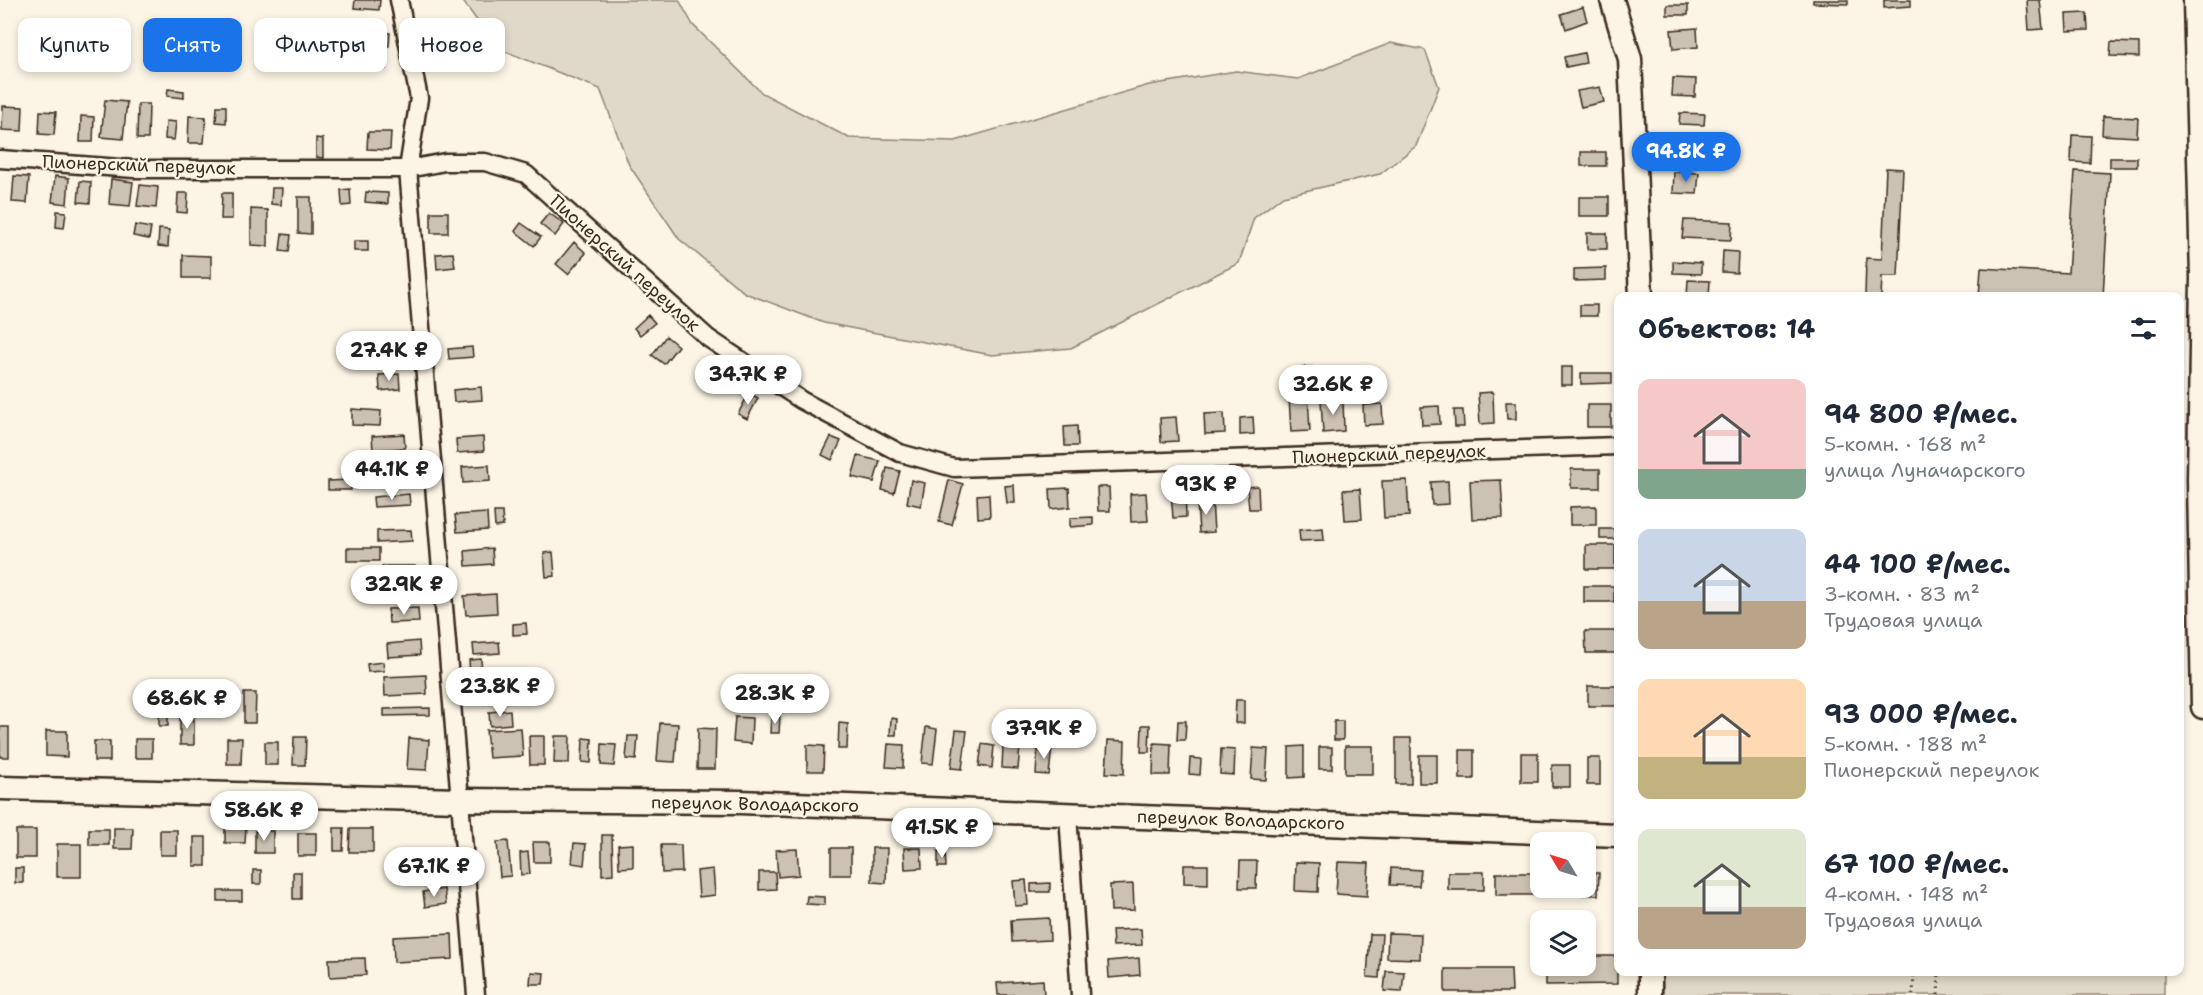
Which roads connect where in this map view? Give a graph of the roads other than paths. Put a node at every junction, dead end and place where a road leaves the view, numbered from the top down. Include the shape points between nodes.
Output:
1 (399, 0) edge
2 (1612, 0) edge
3 (2195, 0) edge
4 (0, 159) edge
5 (408, 169) junction
6 (1641, 292) edge
7 (1614, 446) edge
8 (2201, 480) edge
9 (2203, 707) edge
10 (0, 788) edge
11 (460, 800) junction
12 (1068, 814) junction
13 (1614, 835) edge
14 (1650, 976) edge
15 (476, 995) edge
16 (1080, 995) edge
17 (1650, 995) edge

1 - 5 street via 419,98
2 - 6 street via 1630,58
3 - 8 street via 2202,277
4 - 5 street, Пионерский переулок via 134,169
5 - 7 street, Пионерский переулок via 446,162 485,162 526,174 708,338 801,400 890,448 954,468
5 - 11 street
8 - 9 street
10 - 11 street, переулок Володарского
11 - 12 street, переулок Володарского via 740,802
11 - 15 street
12 - 13 street, переулок Володарского
12 - 16 street
14 - 17 street

